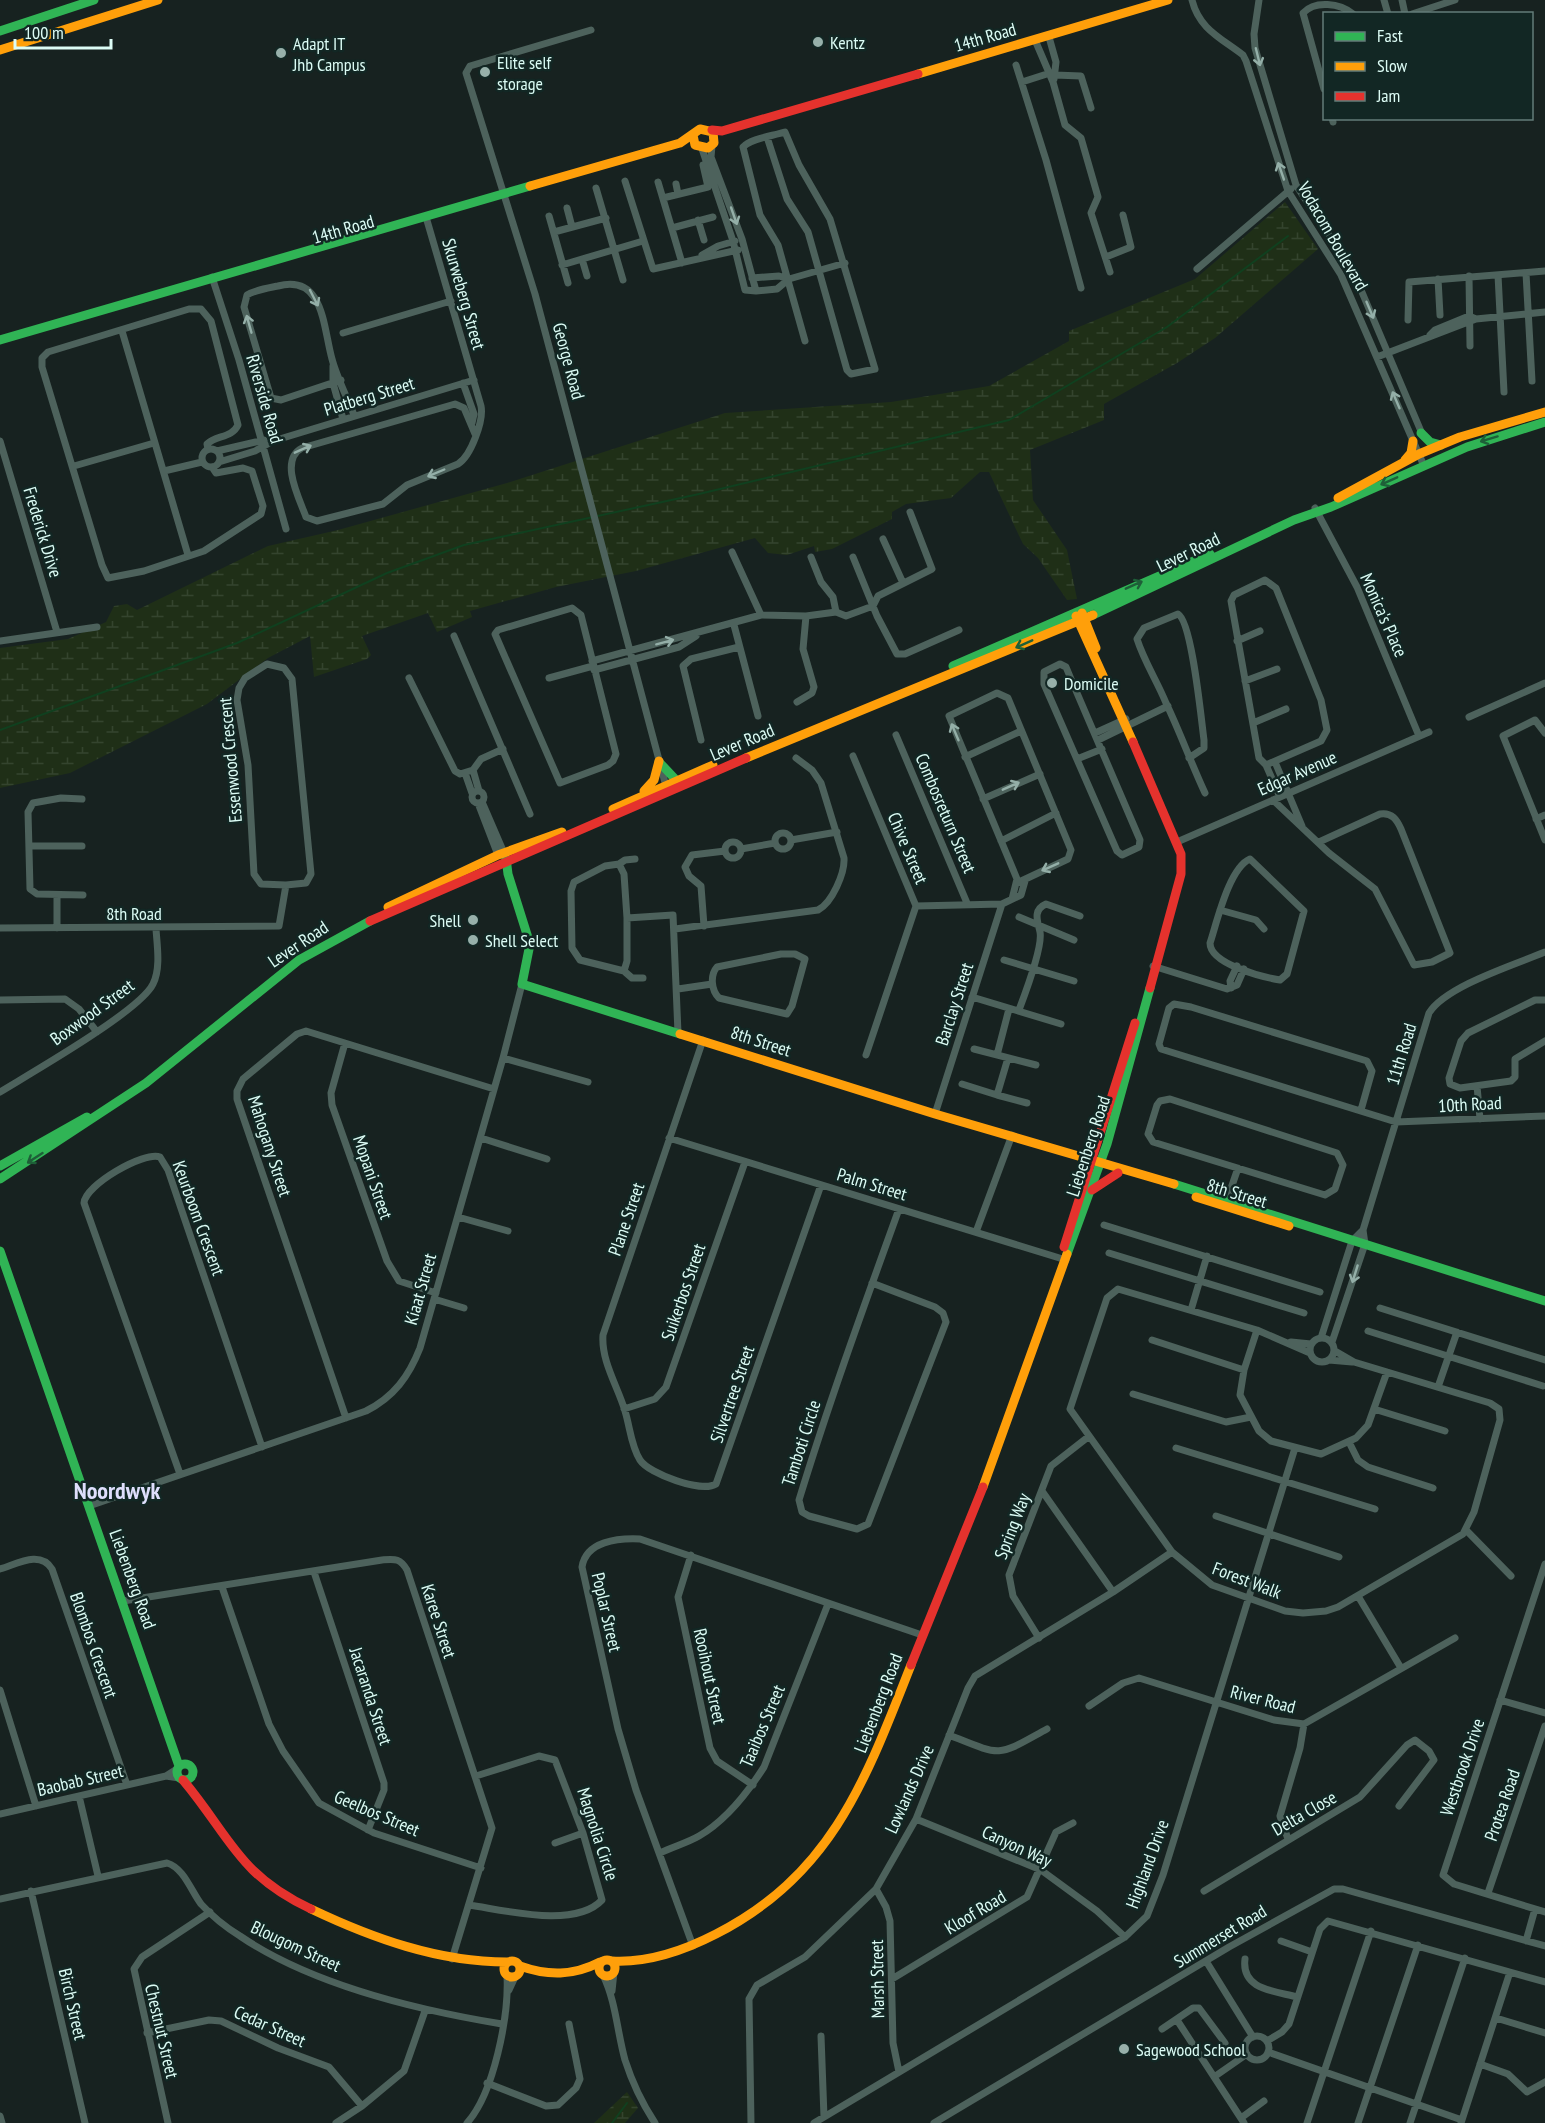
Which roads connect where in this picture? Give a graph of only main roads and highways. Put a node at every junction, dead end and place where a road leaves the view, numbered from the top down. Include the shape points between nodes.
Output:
1 (94, 0) edge
2 (158, 0) edge
3 (1168, 0) edge
4 (0, 31) edge
5 (0, 51) edge
6 (810, 106) junction
7 (712, 130) junction
8 (693, 135) junction
9 (713, 143) junction
10 (698, 147) junction
11 (505, 196) junction
12 (212, 280) junction
13 (0, 340) edge
14 (0, 345) edge
15 (1545, 412) edge
16 (1545, 422) edge
17 (1421, 433) road end
18 (1413, 441) road end
19 (1441, 445) junction
20 (1401, 464) junction
21 (1316, 510) junction
22 (1079, 614) junction
23 (676, 780) junction
24 (667, 788) junction
25 (638, 797) junction
26 (503, 858) junction
27 (1155, 966) junction
28 (522, 984) joint
29 (1107, 1144) junction
30 (1096, 1163) junction
31 (0, 1166) edge
32 (1119, 1171) junction
33 (0, 1179) edge
34 (1091, 1191) junction
35 (0, 1251) edge
36 (1063, 1259) junction
37 (1545, 1301) edge
38 (600, 1962) junction
39 (488, 1964) junction
40 (613, 1968) junction
41 (582, 1971) junction
42 (513, 1974) junction
43 (602, 1974) junction

1 - 4 main road
2 - 5 main road
3 - 6 main road, 14th Road
6 - 7 main road, 14th Road via 722,131
6 - 9 main road, 14th Road via 724,135
7 - 8 main road, 14th Road via 700,127
7 - 9 main road
8 - 10 main road
8 - 11 main road, 14th Road via 680,143
9 - 10 main road, 14th Road
10 - 11 main road, 14th Road via 677,148
11 - 12 main road, 14th Road
12 - 13 main road, 14th Road
12 - 14 main road, 14th Road
15 - 19 main road, Lever Road
16 -> 21 main road, Lever Road via 1467,447 1331,507
17 - 19 main road via 1430,442
18 - 20 main road via 1411,453
19 - 20 main road, Lever Road
20 - 21 main road, Lever Road
21 - 22 main road, Lever Road via 1139,595
22 - 23 main road, Lever Road
22 -> 24 main road, Lever Road
22 - 27 main road, Liebenberg Road via 1115,699 1129,722 1182,859
23 - 24 main road, Lever Road
23 - 25 main road via 659,761 653,783
24 - 25 main road, Lever Road
24 - 26 main road, Lever Road
25 - 26 main road, Lever Road
26 - 28 main road, Kiaat Street via 529,937
26 - 31 main road, Lever Road via 417,892 320,944 277,972 144,1081
26 -> 33 main road, Lever Road via 356,927 299,960 146,1083
27 - 29 main road, Liebenberg Road
27 - 30 main road, Liebenberg Road
28 - 30 main road, 8th Street
29 - 30 main road, Liebenberg Road
29 - 32 main road via 1107,1155
30 - 32 main road, 8th Street
30 - 34 main road, Liebenberg Road
30 - 36 main road, Liebenberg Road
32 - 34 main road
32 - 37 main road, 8th Street
34 - 36 main road, Liebenberg Road
35 - 39 main road, Liebenberg Road via 183,1772 244,1864 277,1892 335,1921 452,1959
36 - 40 main road, Liebenberg Road via 981,1491 873,1762 840,1824 782,1892 755,1913 693,1946
38 - 40 main road via 607,1959
38 - 41 main road
38 - 43 main road via 598,1969
39 - 42 main road
39 - 42 main road via 516,1962
40 - 43 main road via 608,1976
41 - 42 main road
41 - 43 main road

